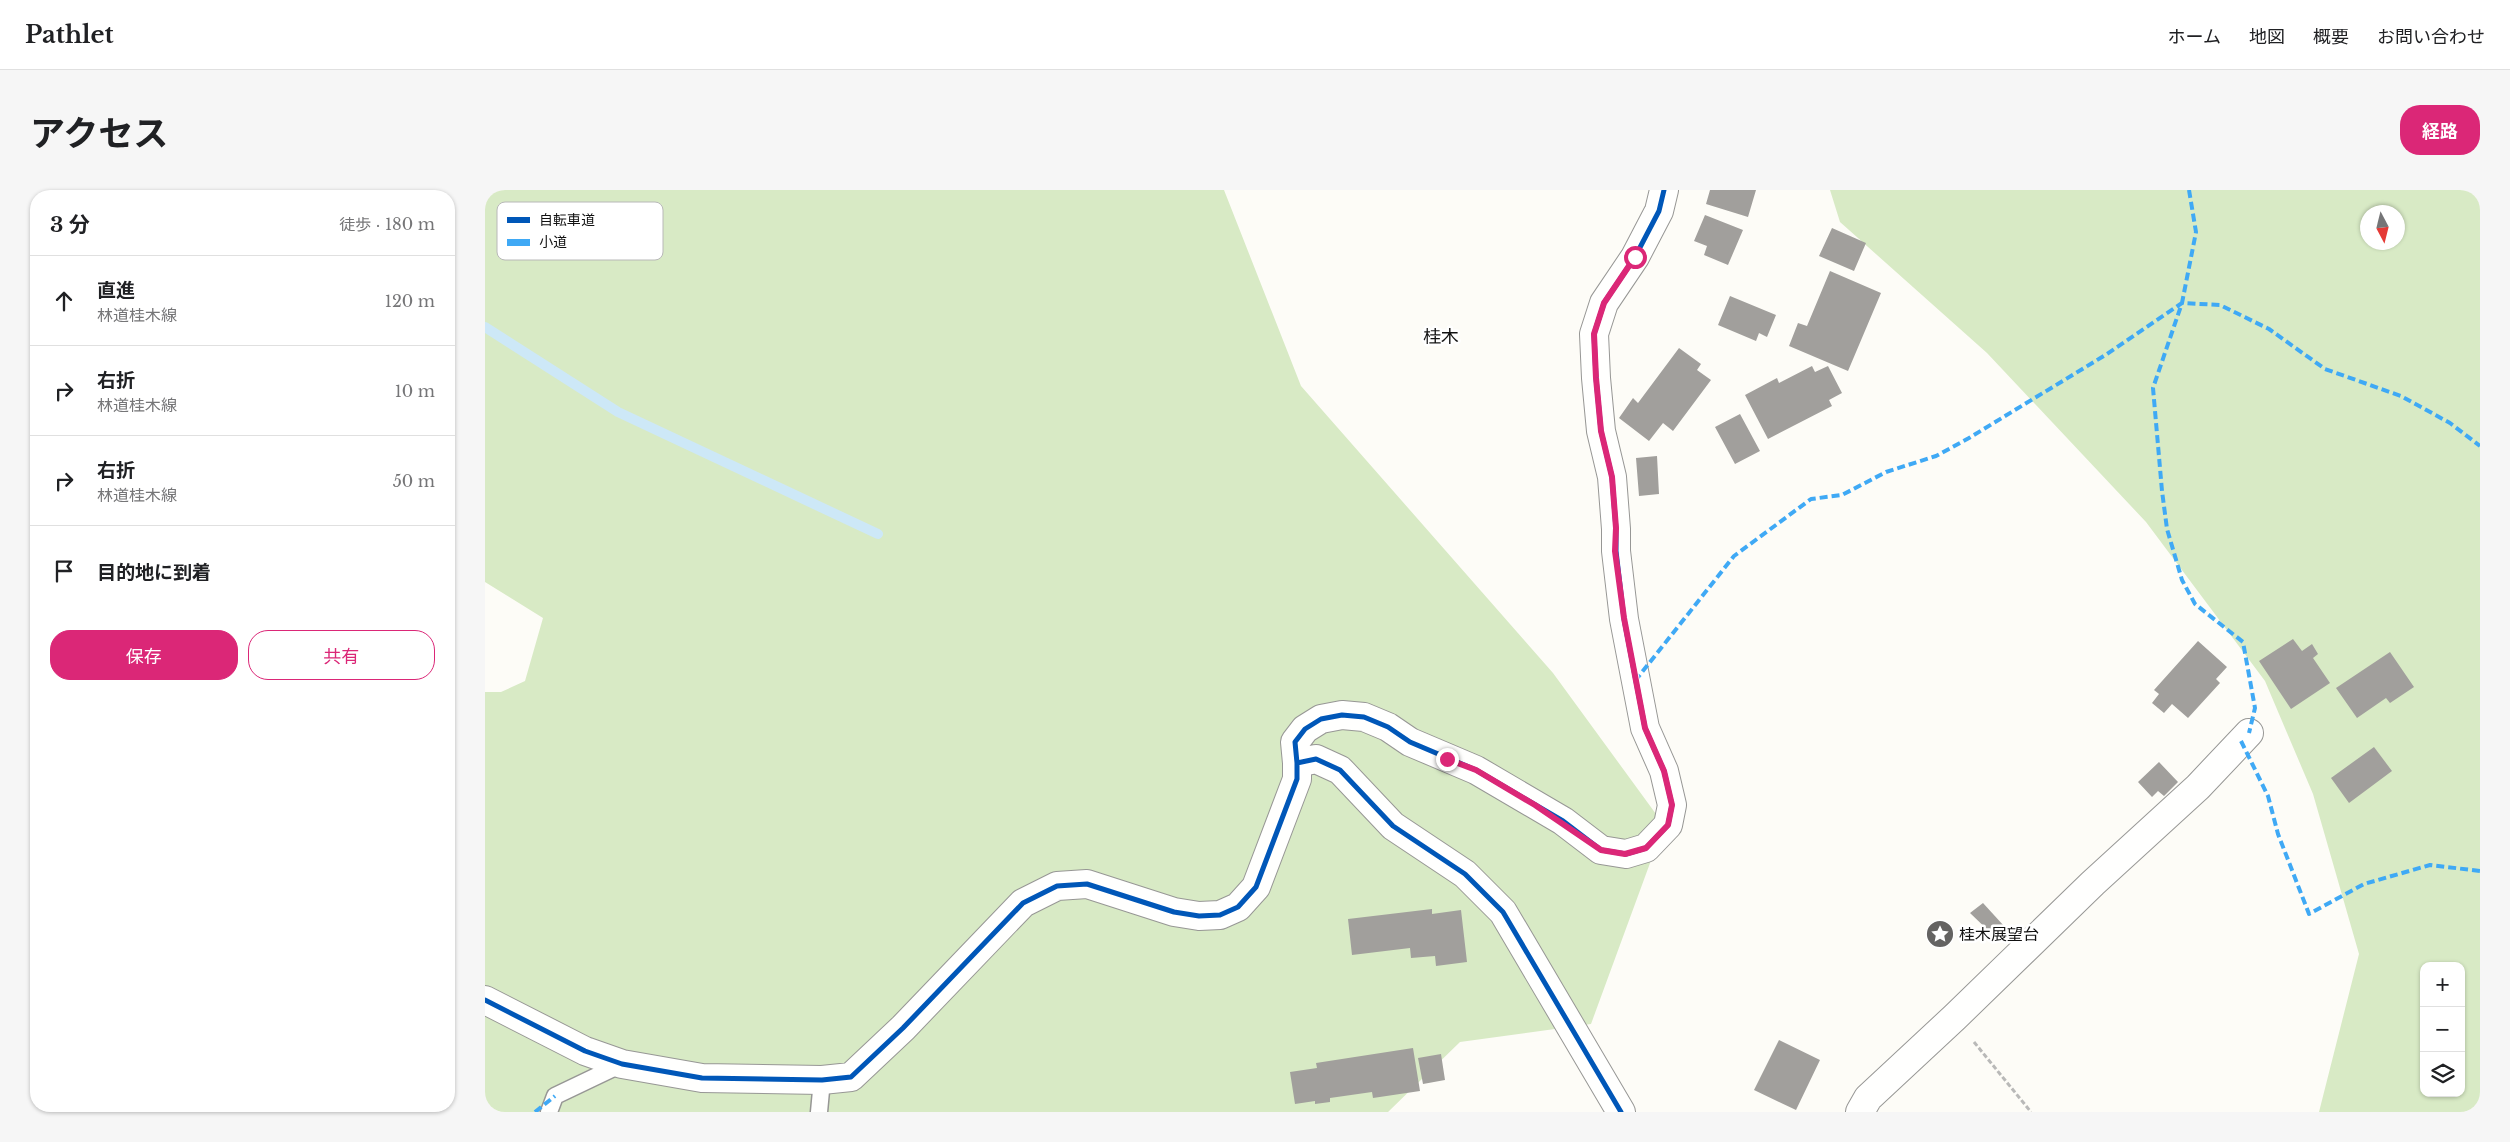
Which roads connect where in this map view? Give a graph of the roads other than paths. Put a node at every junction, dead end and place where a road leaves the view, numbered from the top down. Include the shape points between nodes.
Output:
1 (1664, 190) edge
2 (2249, 734) dead end
3 (1297, 762) junction
4 (485, 1000) edge
5 (622, 1064) junction
6 (822, 1080) junction
7 (549, 1112) edge
8 (819, 1112) edge
9 (1621, 1112) edge
10 (1860, 1112) edge

1 - 3 street via 1659,211 1635,257 1604,303 1594,334 1598,404 1612,477 1615,551 1624,618 1645,728 1664,771 1672,805 1668,825 1646,848 1625,854 1601,850 1563,822 1476,770 1410,742 1388,727 1364,717 1342,714 1321,719 1305,729 1295,742
2 - 10 street via 1868,1098
3 - 6 street via 1297,779 1256,887 1238,906 1219,915 1199,916 1174,912 1087,884 1057,886 1023,903 866,1065 851,1077
3 - 9 street via 1316,759 1340,770 1393,826 1465,874 1503,912
4 - 5 street via 585,1051
5 - 6 street via 702,1078
5 - 7 lane via 555,1096
6 - 8 lane

